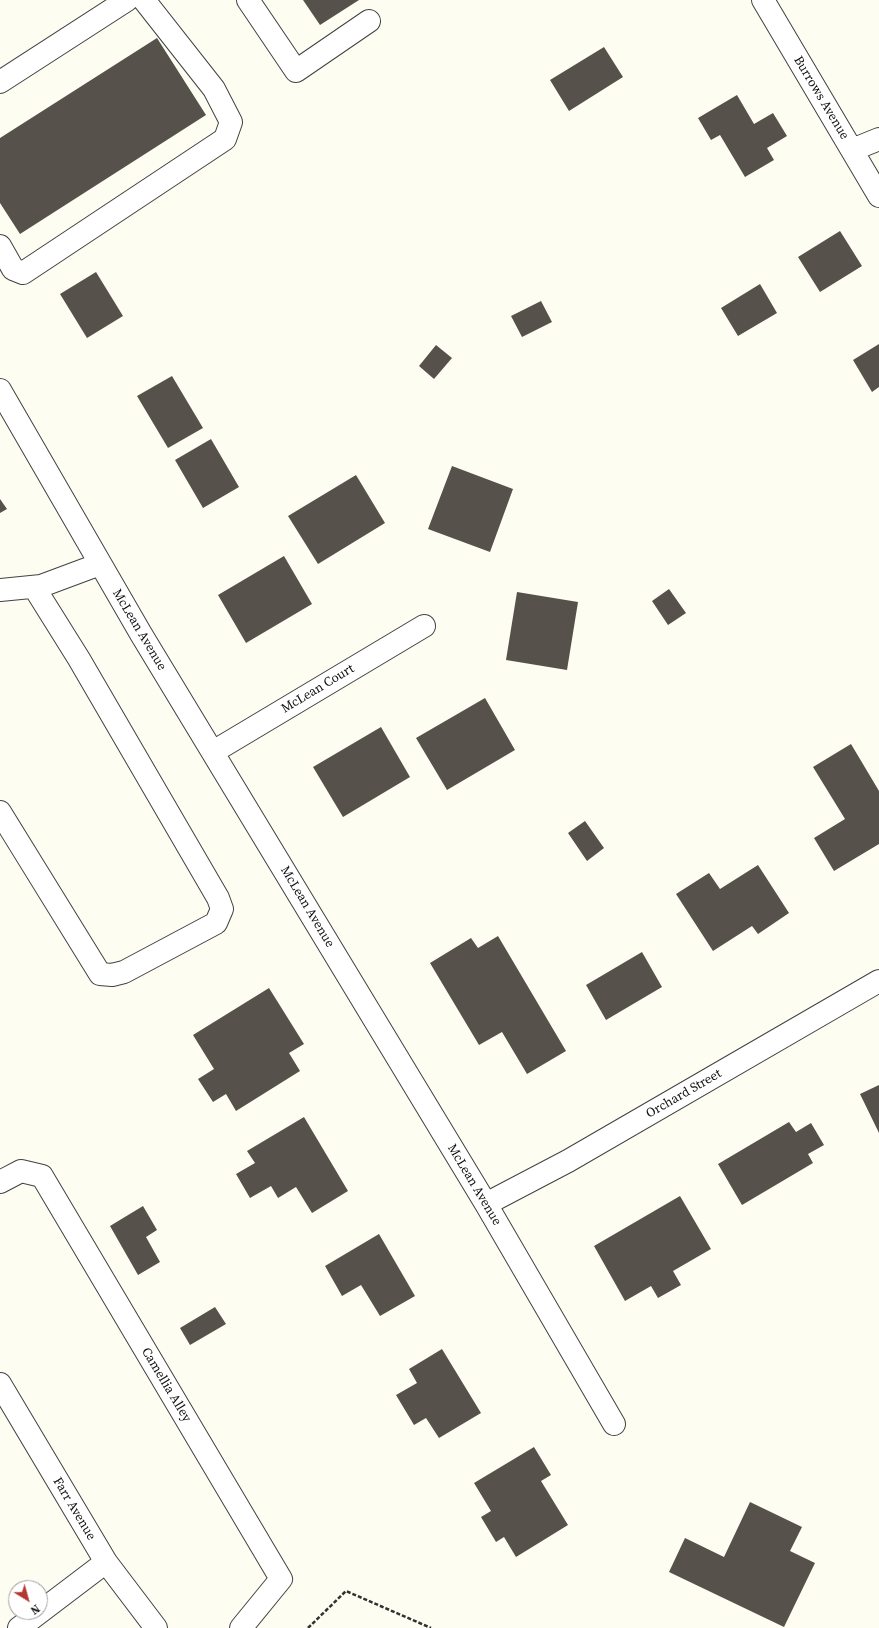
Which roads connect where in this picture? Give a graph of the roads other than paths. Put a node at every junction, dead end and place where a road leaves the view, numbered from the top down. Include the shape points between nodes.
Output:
1 (127, 0) edge
2 (144, 0) edge
3 (248, 0) edge
4 (763, 0) edge
5 (370, 21) dead end
6 (0, 82) edge
7 (879, 139) edge
8 (852, 150) junction
9 (879, 196) edge
10 (0, 246) edge
11 (0, 390) edge
12 (100, 564) junction
13 (34, 587) junction
14 (0, 590) edge
15 (424, 626) dead end
16 (213, 752) junction
17 (0, 812) edge
18 (879, 981) edge
19 (0, 1182) edge
20 (486, 1204) junction
21 (0, 1384) edge
22 (614, 1424) dead end
23 (106, 1562) junction
24 (20, 1628) edge
25 (156, 1628) edge
26 (241, 1628) edge

1 - 6 street
2 - 10 street via 214,89 231,122 224,139 23,273 13,269
3 - 5 street via 296,71
4 - 8 street, Burrows Avenue
7 - 8 street
8 - 9 street, Burrows Avenue
11 - 12 street, McLean Avenue
12 - 13 street
12 - 16 street, McLean Avenue
13 - 14 street
13 - 17 street via 79,659 218,898 222,909 216,923 124,972 100,974
15 - 16 street, McLean Court
16 - 20 street, McLean Avenue
18 - 20 street, Orchard Street via 568,1161
19 - 26 street, Camellia Alley via 21,1171 42,1176 281,1579
20 - 22 street, McLean Avenue
21 - 23 street, Farr Avenue
23 - 24 street
23 - 25 street, Farr Avenue

